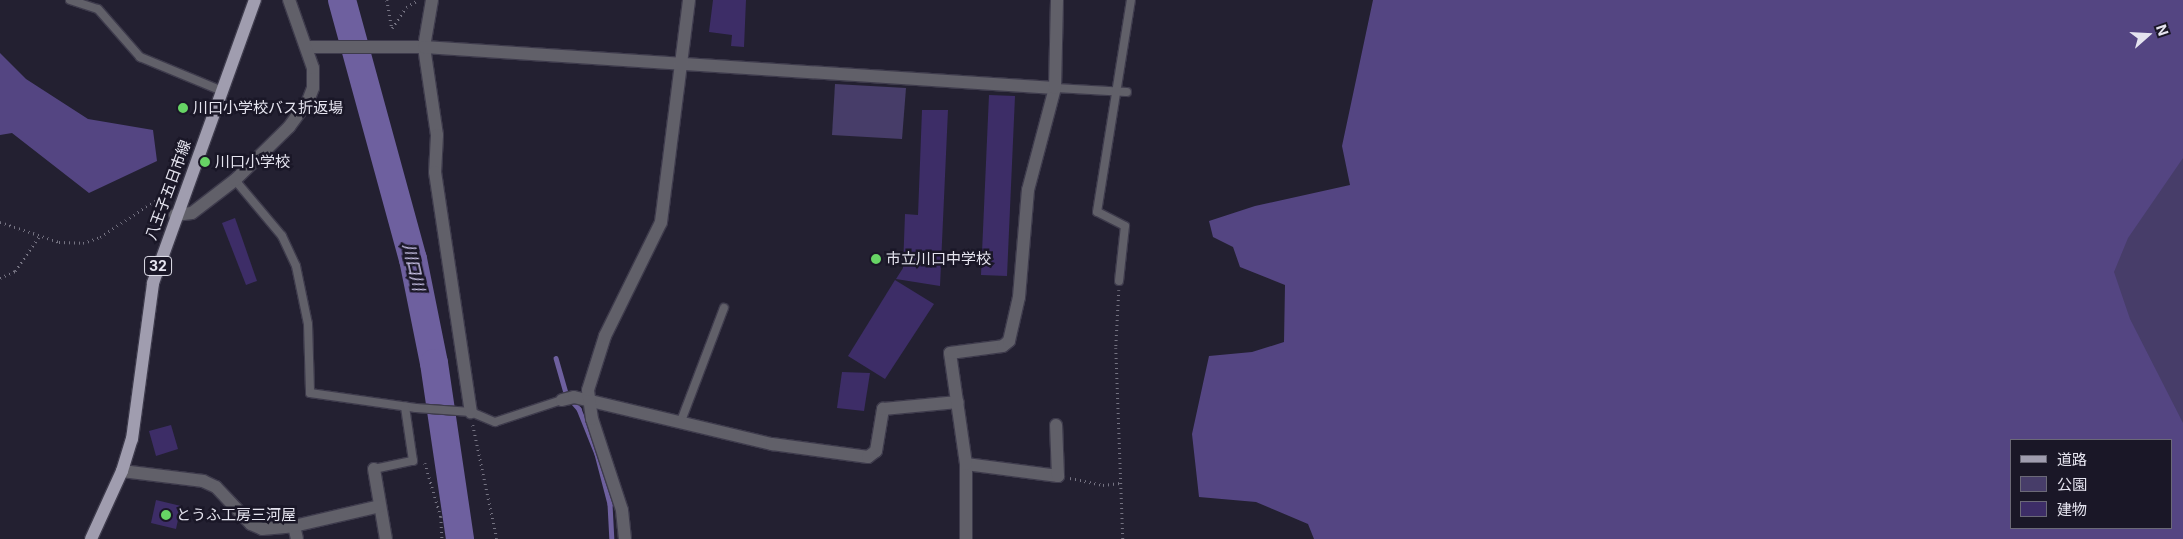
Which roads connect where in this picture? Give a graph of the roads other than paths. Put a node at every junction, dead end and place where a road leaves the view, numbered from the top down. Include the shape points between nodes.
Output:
1 (70, 0) edge
2 (255, 0) edge
3 (290, 0) edge
4 (432, 0) edge
5 (689, 0) edge
6 (1057, 0) edge
7 (1130, 0) edge
8 (309, 47) junction
9 (424, 48) junction
10 (679, 64) junction
11 (1055, 88) junction
12 (1114, 90) junction
13 (222, 91) junction
14 (1127, 92) dead end
15 (235, 180) junction
16 (175, 215) junction
17 (1119, 281) road end
18 (724, 308) dead end
19 (568, 398) joint
20 (587, 400) junction
21 (958, 402) junction
22 (405, 407) junction
23 (468, 412) junction
24 (681, 421) junction
25 (1056, 425) dead end
26 (966, 464) junction
27 (374, 469) joint
28 (122, 472) junction
29 (380, 506) junction
30 (294, 526) junction
31 (91, 539) edge
32 (297, 539) edge
33 (386, 539) edge
34 (625, 539) edge
35 (966, 539) edge

1 - 13 lane via 98,9 140,57
2 - 13 main road, 八王子五日市線 / 32
3 - 8 street
4 - 9 street
5 - 10 street
6 - 11 street
7 - 12 lane
8 - 9 street
8 - 15 street via 313,78 308,101
9 - 10 street
9 - 23 street via 437,135 435,172
10 - 11 street
10 - 20 street via 662,222 600,349
11 - 12 lane
11 - 21 street via 1028,190 1019,297 1009,341 1003,346 950,353
12 - 14 lane
12 - 17 lane via 1096,212 1125,226
13 - 16 main road, 八王子五日市線 / 32
15 - 16 street via 192,213
15 - 22 lane via 282,236 296,266 308,324 310,393
16 - 28 main road, 八王子五日市線 / 32 via 148,302 137,409
18 - 24 lane
19 - 20 street
19 - 23 lane via 495,422
20 - 24 street
20 - 34 street via 617,489
21 - 24 street via 883,409 876,451 868,457 772,444
21 - 26 street
22 - 23 lane
22 - 27 lane via 413,461
25 - 26 street via 1058,476
26 - 35 street
27 - 29 street
28 - 30 street via 203,481 221,492 251,524 262,529
28 - 31 main road, 八王子五日市線 / 32
29 - 30 street
29 - 33 street
30 - 32 street

